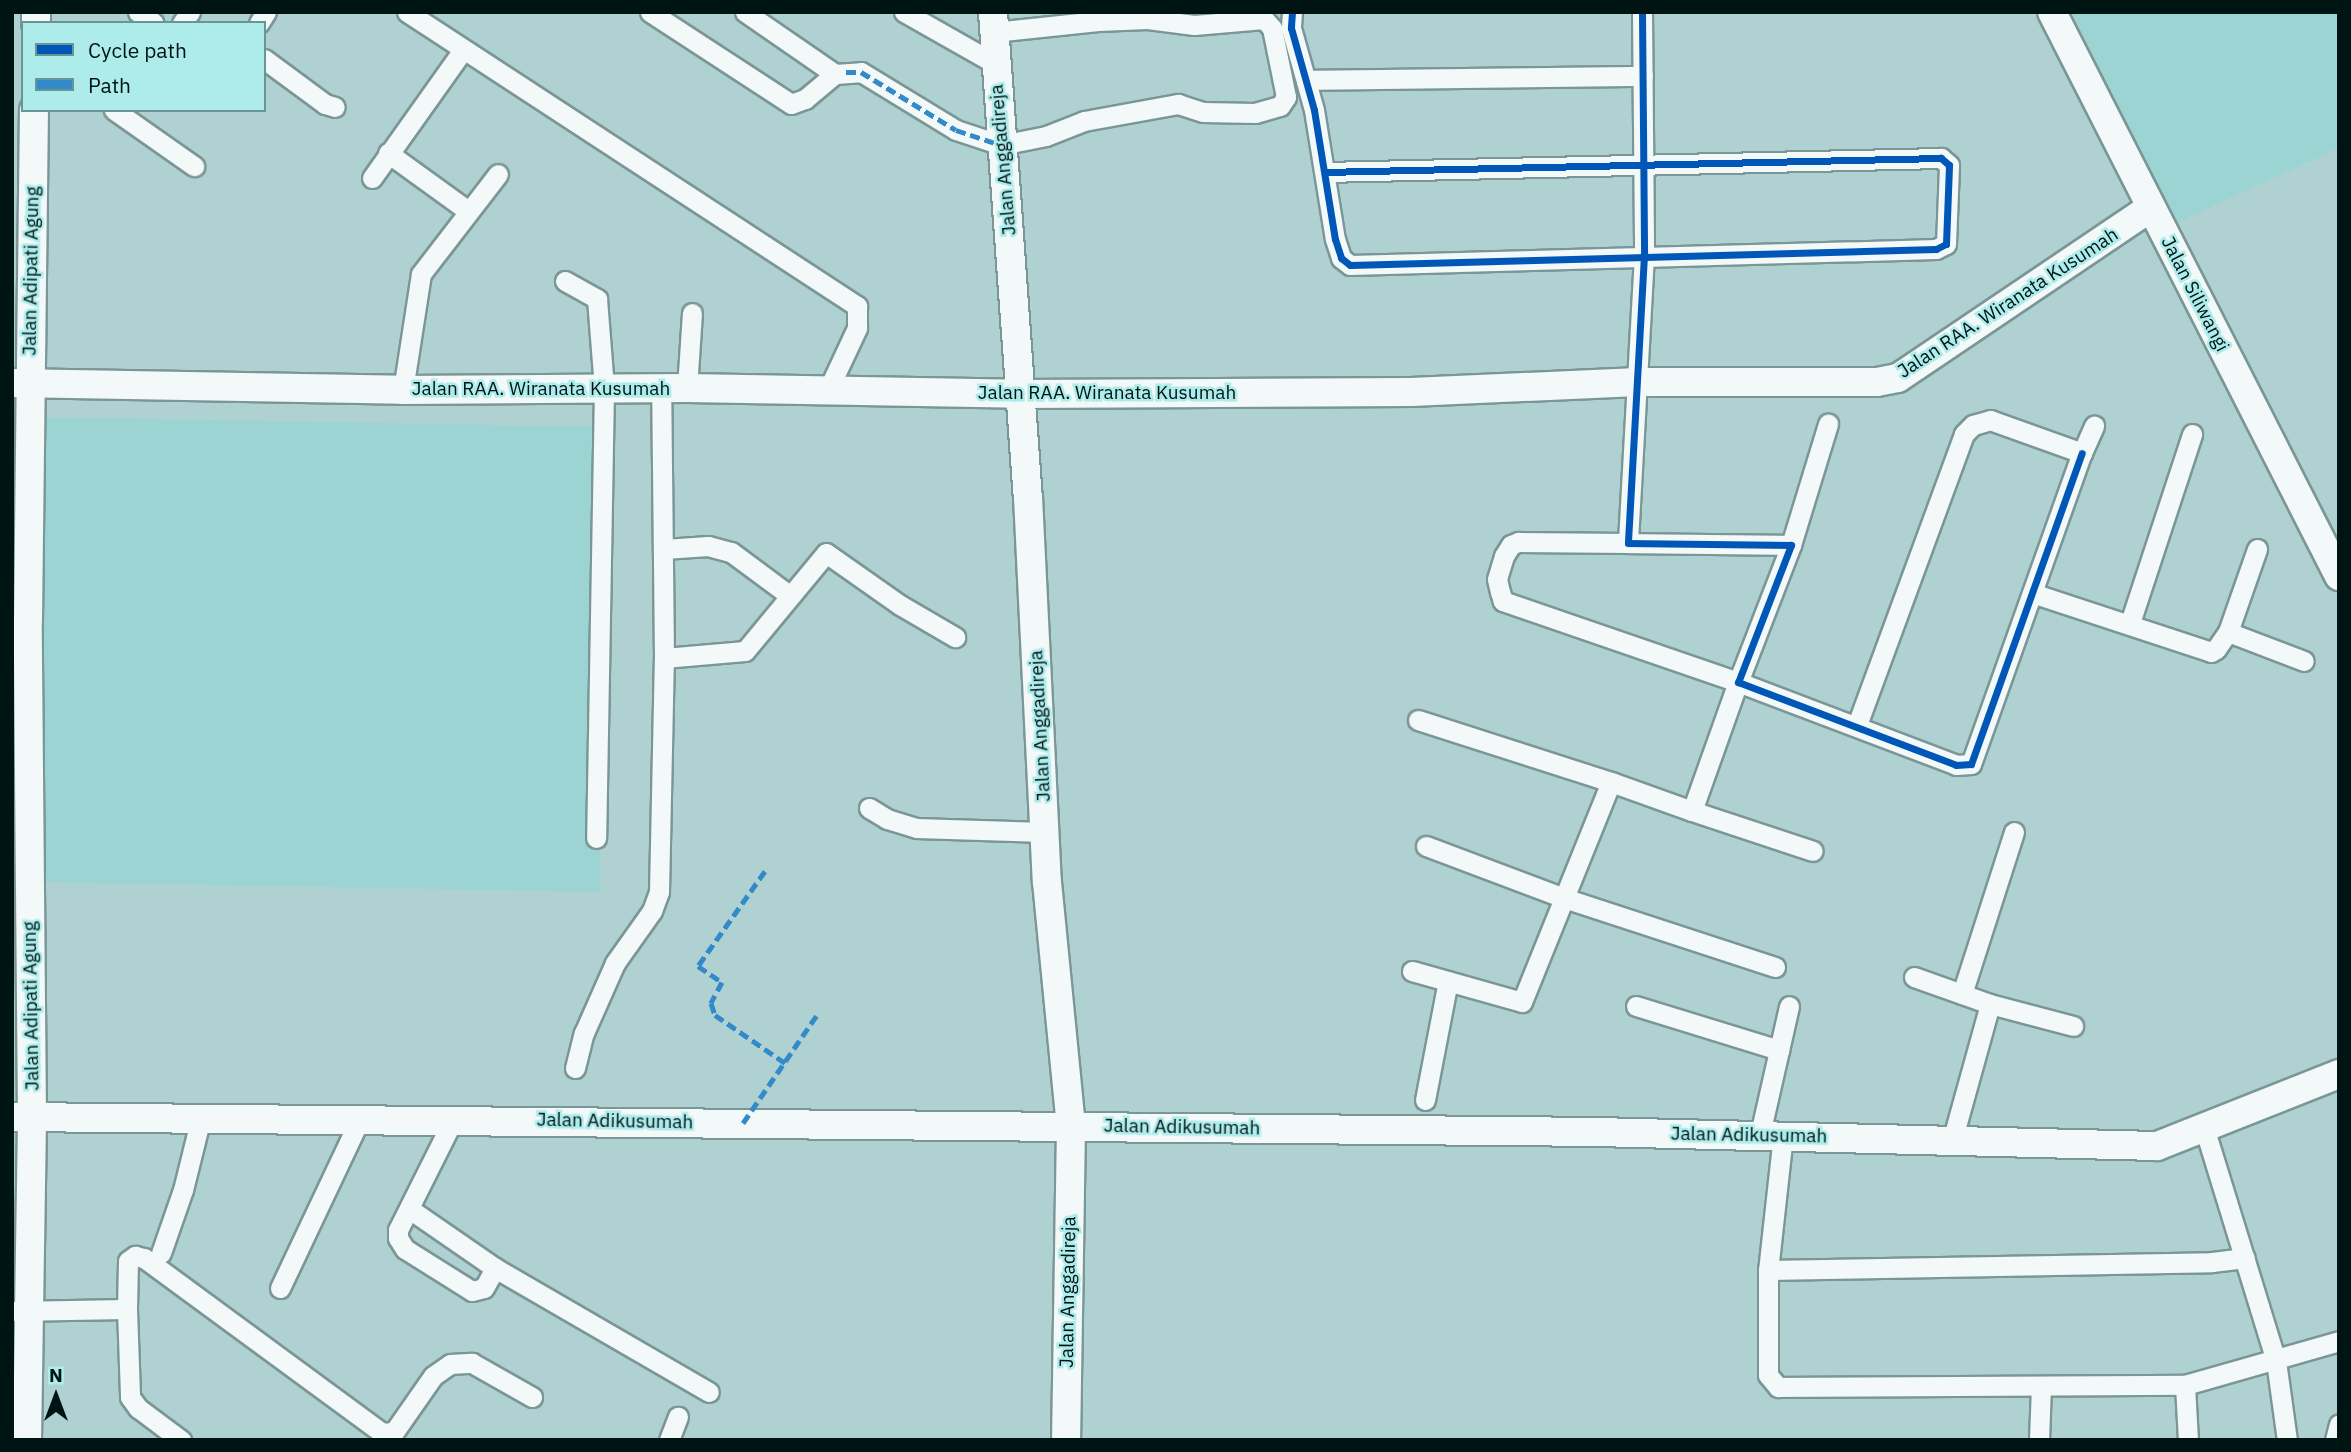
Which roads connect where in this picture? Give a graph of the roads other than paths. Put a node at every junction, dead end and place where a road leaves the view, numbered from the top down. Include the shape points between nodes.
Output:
1 (407, 12) edge
2 (650, 12) edge
3 (745, 12) edge
4 (904, 12) edge
5 (1292, 12) edge
6 (1642, 12) edge
7 (2052, 12) edge
8 (993, 22) edge
9 (463, 50) junction
10 (266, 60) edge
11 (996, 64) junction
12 (840, 73) junction
13 (1643, 76) junction
14 (1306, 79) junction
15 (335, 107) dead end
16 (34, 112) edge
17 (117, 112) edge
18 (1001, 145) junction
19 (388, 153) junction
20 (1644, 163) junction
21 (194, 166) dead end
22 (1326, 172) junction
23 (498, 174) dead end
24 (372, 178) dead end
25 (2150, 208) junction
26 (468, 211) junction
27 (1644, 255) junction
28 (565, 281) dead end
29 (692, 313) dead end
30 (1638, 382) junction
31 (21, 383) edge
32 (604, 388) junction
33 (674, 388) junction
34 (402, 390) junction
35 (828, 390) junction
36 (1020, 394) junction
37 (1828, 424) dead end
38 (2094, 426) dead end
39 (2192, 435) dead end
40 (2082, 453) junction
41 (1628, 543) junction
42 (1791, 545) junction
43 (664, 549) junction
44 (2257, 549) dead end
45 (2339, 576) edge
46 (2032, 593) junction
47 (789, 595) junction
48 (2130, 623) junction
49 (2228, 632) junction
50 (955, 637) dead end
51 (664, 658) junction
52 (2304, 661) dead end
53 (1738, 682) junction
54 (20, 714) edge
55 (1418, 720) dead end
56 (1857, 725) junction
57 (1611, 782) junction
58 (869, 808) dead end
59 (1692, 811) junction
60 (1045, 832) junction
61 (2014, 832) dead end
62 (596, 838) dead end
63 (1426, 846) dead end
64 (1813, 851) dead end
65 (1564, 898) junction
66 (21, 922) edge
67 (1775, 967) dead end
68 (1412, 971) dead end
69 (1914, 977) dead end
70 (1448, 981) junction
71 (1962, 994) junction
72 (1990, 1004) junction
73 (1636, 1006) dead end
74 (1789, 1006) dead end
75 (21, 1025) edge
76 (2073, 1026) dead end
77 (1779, 1050) junction
78 (575, 1068) dead end
79 (2339, 1074) edge
80 (1425, 1100) dead end
81 (22, 1117) edge
82 (201, 1117) junction
83 (360, 1119) junction
84 (453, 1120) junction
85 (1071, 1126) junction
86 (2204, 1127) junction
87 (1771, 1134) junction
88 (1952, 1141) junction
89 (411, 1210) junction
90 (161, 1253) dead end
91 (2245, 1258) junction
92 (495, 1268) junction
93 (1768, 1270) junction
94 (280, 1288) dead end
95 (127, 1309) junction
96 (21, 1311) edge
97 (2339, 1341) edge
98 (2276, 1361) junction
99 (2185, 1385) junction
100 (2041, 1386) junction
101 (709, 1392) dead end
102 (532, 1397) dead end
103 (678, 1417) dead end
104 (2339, 1424) edge
105 (27, 1440) edge
106 (181, 1440) edge
107 (669, 1440) edge
108 (1066, 1440) edge
109 (2039, 1440) edge
110 (2188, 1440) edge
111 (2287, 1440) edge
112 (2335, 1440) edge

1 - 9 street
2 - 12 street via 791,104
3 - 12 street
4 - 11 street
5 - 14 street via 1291,28
6 - 13 street
7 - 25 main road, Jalan Siliwangi
8 - 11 main road, Jalan Anggadireja
8 - 18 street via 1147,19 1194,25 1264,19 1272,28 1286,86 1280,106 1255,113 1203,112 1178,104 1084,121 1046,136
9 - 19 street
9 - 35 street via 857,306 857,328
10 - 15 street
11 - 18 main road, Jalan Anggadireja
12 - 18 street via 861,72 956,130
13 - 14 street
13 - 20 street
14 - 22 street
16 - 31 main road, Jalan Adipati Agung
17 - 21 street
18 - 36 main road, Jalan Anggadireja
19 - 24 street
19 - 26 street
20 - 22 street
20 - 27 street
20 - 27 street via 1941,158 1949,165 1946,244 1942,248
22 - 27 street via 1335,239 1341,258 1350,265
23 - 26 street
25 - 30 main road, Jalan RAA. Wiranata Kusumah via 1898,378 1856,383
25 - 45 main road, Jalan Siliwangi
26 - 34 street via 421,274
27 - 30 street
28 - 32 street via 597,299
29 - 33 street
30 - 36 main road, Jalan RAA. Wiranata Kusumah via 1422,392
30 - 41 street
31 - 34 main road, Jalan RAA. Wiranata Kusumah
31 - 54 main road, Jalan Adipati Agung
32 - 33 main road, Jalan RAA. Wiranata Kusumah
32 - 34 main road, Jalan RAA. Wiranata Kusumah
32 - 62 street
33 - 35 main road, Jalan RAA. Wiranata Kusumah
33 - 43 street
35 - 36 main road, Jalan RAA. Wiranata Kusumah
36 - 60 main road, Jalan Anggadireja
37 - 42 street
38 - 40 street
39 - 48 street
40 - 46 street
40 - 56 street via 1990,420 1973,425 1964,435
41 - 42 street
41 - 53 street via 1511,545 1497,579 1503,601
42 - 53 street
43 - 47 street via 708,547 731,552
43 - 51 street
44 - 49 street
46 - 48 street
46 - 56 street via 1971,764 1956,765
47 - 50 street via 824,554 829,554 900,605
47 - 51 street via 745,651
48 - 49 street via 2204,652 2216,649
49 - 52 street
51 - 78 street via 659,892 652,911 615,963 584,1033
53 - 56 street
53 - 59 street
54 - 66 main road, Jalan Adipati Agung
55 - 57 street
57 - 59 street
57 - 65 street
58 - 60 street via 916,828
59 - 64 street
60 - 85 main road, Jalan Anggadireja
61 - 71 street
63 - 65 street
65 - 67 street
65 - 70 street via 1522,1002
66 - 75 main road, Jalan Adipati Agung
68 - 70 street
69 - 71 street
70 - 80 street
71 - 72 street
72 - 76 street
72 - 88 street
73 - 77 street
74 - 77 street
75 - 81 main road, Jalan Adipati Agung
77 - 87 street
79 - 86 main road, Jalan Adikusumah
81 - 82 main road, Jalan Adikusumah
81 - 96 main road, Jalan Adipati Agung
82 - 83 main road, Jalan Adikusumah
82 - 90 street
83 - 84 main road, Jalan Adikusumah
83 - 94 street
84 - 85 main road, Jalan Adikusumah
84 - 89 street
85 - 87 main road, Jalan Adikusumah
85 - 108 main road, Jalan Anggadireja
86 - 88 main road, Jalan Adikusumah via 2157,1146
86 - 91 street
87 - 88 main road, Jalan Adikusumah
87 - 93 street
89 - 92 street
89 - 92 street via 398,1230 405,1249 472,1291 484,1288
91 - 93 street
91 - 98 street
92 - 101 street
93 - 100 street via 1768,1375 1778,1387
95 - 96 street
95 - 102 street via 128,1261 135,1256 144,1258 382,1433 394,1432 433,1376 450,1364 471,1363
95 - 106 street via 130,1397 138,1409
96 - 105 main road, Jalan Adipati Agung
97 - 98 street
98 - 99 street
98 - 111 street
99 - 100 street
99 - 110 street
100 - 109 street
103 - 107 street
104 - 112 street

